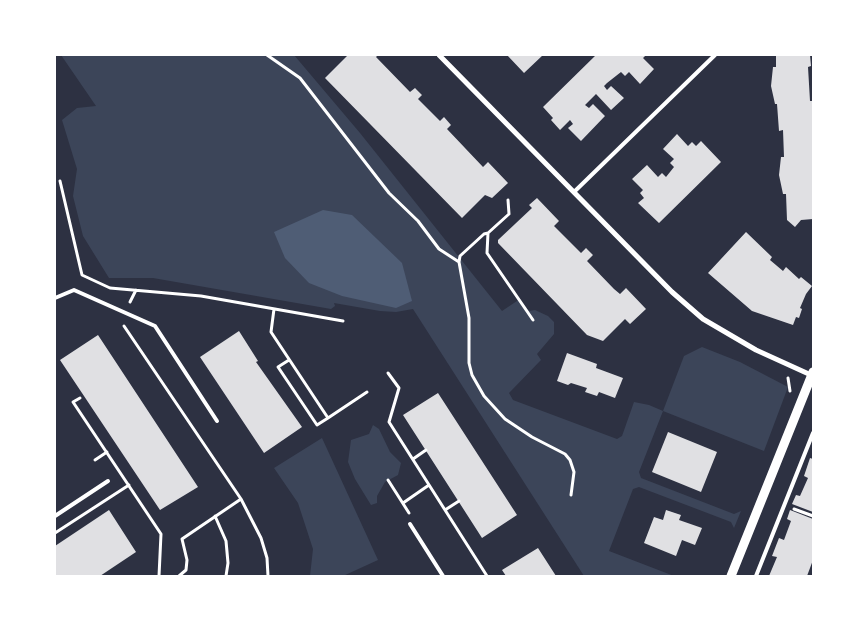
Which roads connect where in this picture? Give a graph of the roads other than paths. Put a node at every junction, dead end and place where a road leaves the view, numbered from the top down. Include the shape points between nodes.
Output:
1 (439, 55) edge
2 (715, 55) edge
3 (574, 192) junction
4 (55, 298) edge
5 (812, 374) edge
6 (217, 421) dead end
7 (813, 433) edge
8 (108, 481) dead end
9 (55, 516) edge
10 (410, 524) dead end
11 (443, 576) edge
12 (731, 576) edge
13 (756, 576) edge

1 - 3 street
2 - 3 lane
3 - 5 street via 672,292 703,319 756,350
4 - 6 lane via 74,290 155,326
5 - 12 street
7 - 13 lane
8 - 9 lane
10 - 11 lane

